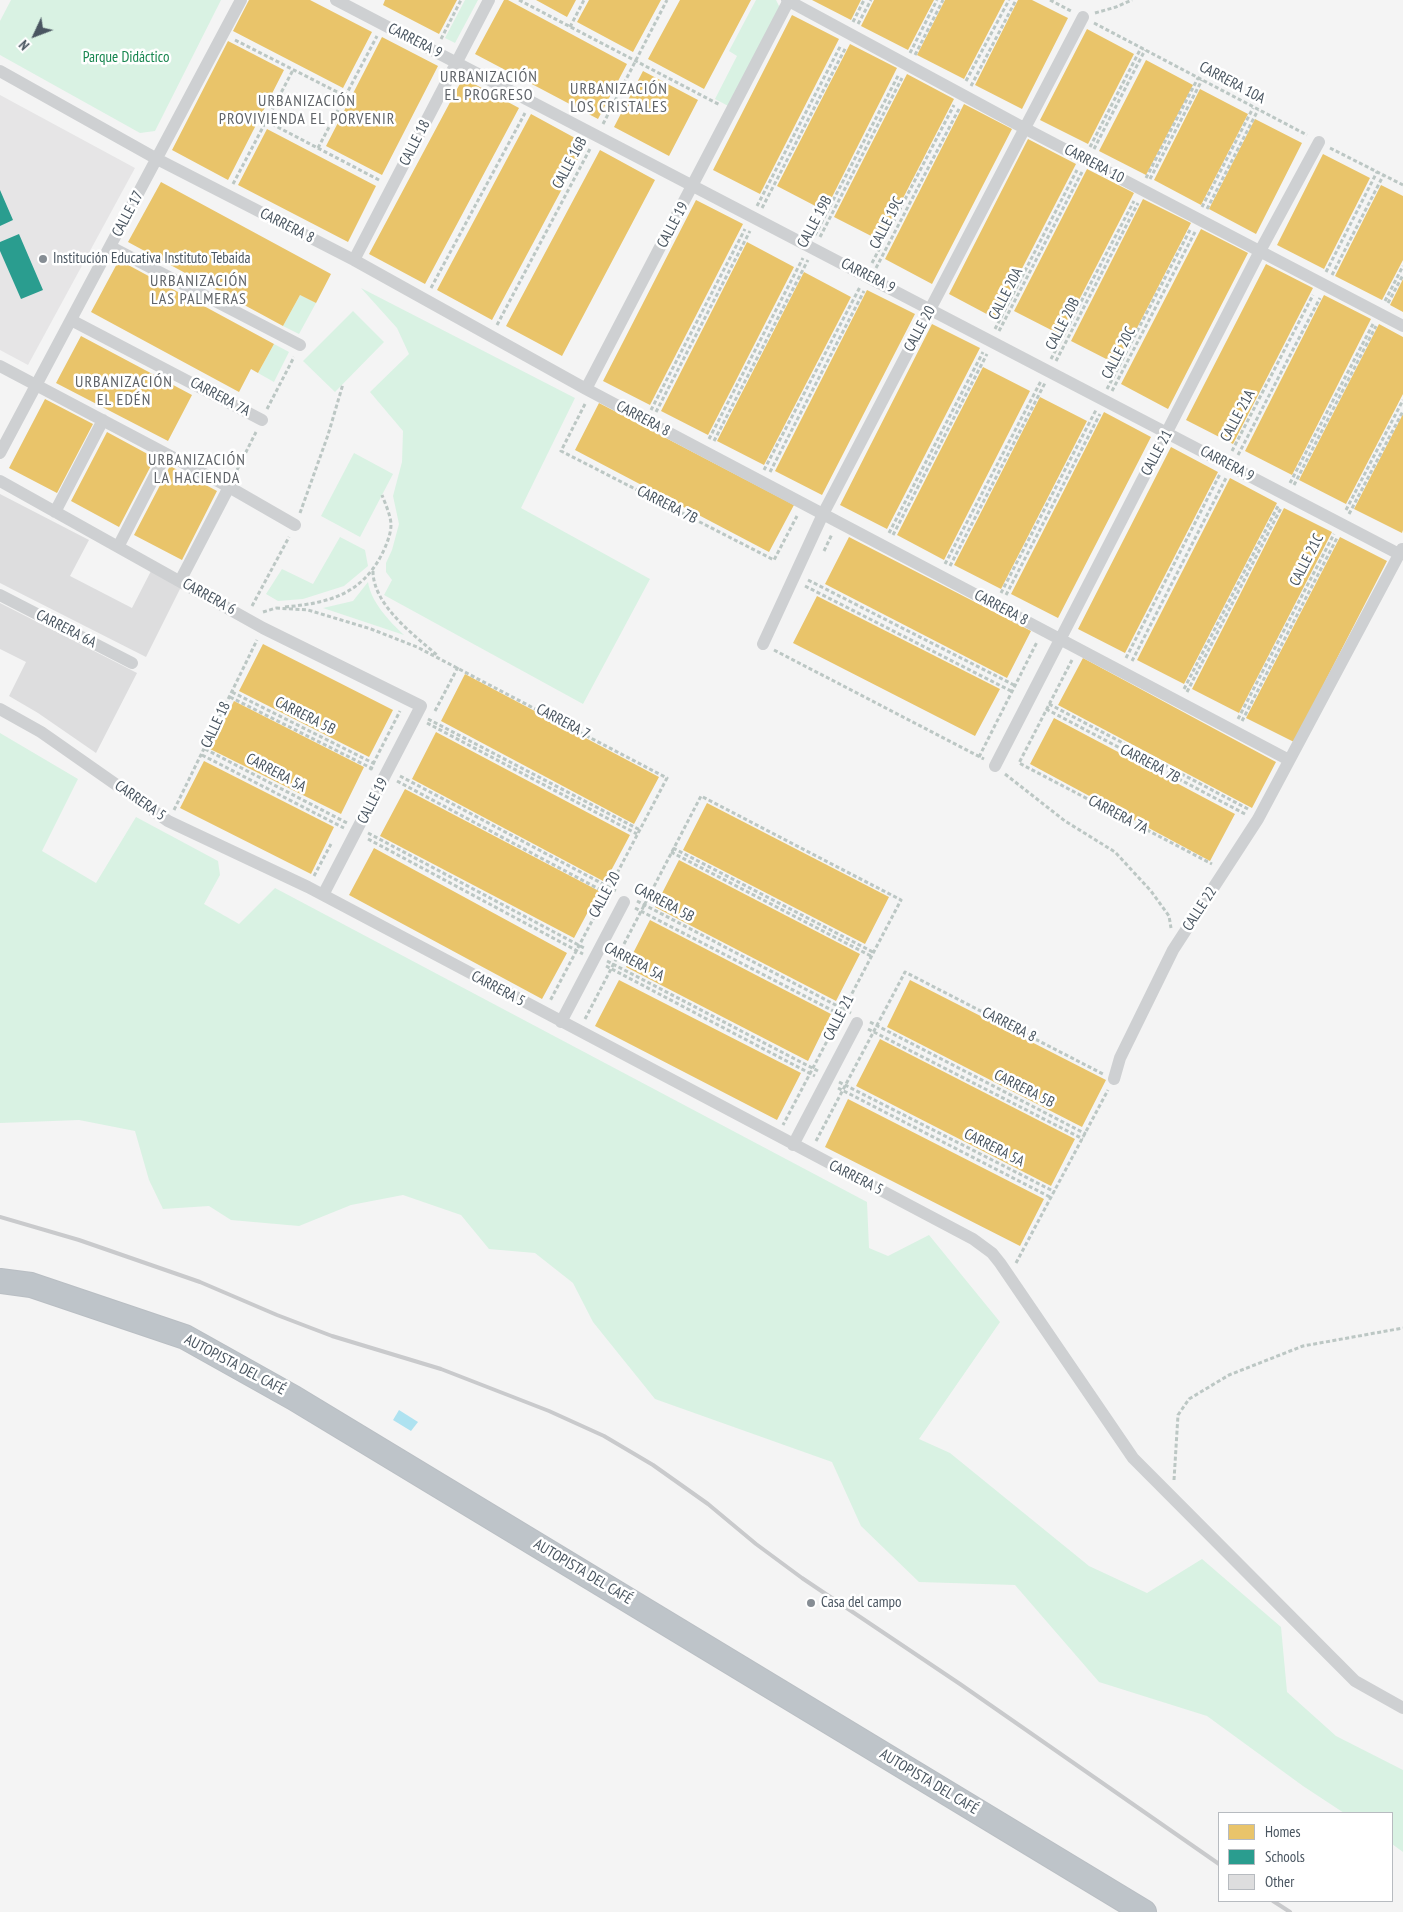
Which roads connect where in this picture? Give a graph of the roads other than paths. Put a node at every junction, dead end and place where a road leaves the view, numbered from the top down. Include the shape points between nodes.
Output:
1 (241, 0) edge
2 (336, 0) edge
3 (489, 0) edge
4 (788, 0) edge
5 (1083, 17) road end
6 (456, 63) junction
7 (0, 71) edge
8 (1024, 128) junction
9 (1319, 142) road end
10 (158, 159) junction
11 (694, 186) junction
12 (111, 247) junction
13 (1260, 251) junction
14 (354, 260) junction
15 (931, 309) junction
16 (71, 320) junction
17 (1403, 326) edge
18 (300, 345) dead end
19 (0, 366) edge
20 (35, 385) junction
21 (586, 389) junction
22 (103, 420) junction
23 (262, 420) dead end
24 (1168, 433) junction
25 (0, 454) edge
26 (166, 454) junction
27 (0, 481) edge
28 (228, 487) junction
29 (55, 512) junction
30 (823, 514) junction
31 (295, 525) road end
32 (118, 547) junction
33 (1401, 551) edge
34 (180, 581) junction
35 (0, 595) edge
36 (1060, 639) junction
37 (762, 644) dead end
38 (132, 663) dead end
39 (0, 709) edge
40 (419, 711) joint
41 (1289, 760) junction
42 (995, 766) dead end
43 (323, 895) junction
44 (629, 900) road end
45 (859, 1020) road end
46 (561, 1022) junction
47 (1114, 1079) road end
48 (793, 1145) junction
49 (0, 1281) edge
50 (1403, 1708) edge
51 (1144, 1912) edge

1 - 10 street, CALLE 17
2 - 6 street, CARRERA 9
3 - 6 street, CALLE 18
4 - 8 street, CARRERA 10
4 - 11 street, CALLE 19
5 - 8 street, CALLE 20
6 - 11 street, CARRERA 9
6 - 14 street, CALLE 18
7 - 10 street, CARRERA 8
8 - 13 street, CARRERA 10
8 - 15 street, CALLE 20
9 - 13 street, CALLE 21
10 - 12 street, CALLE 17
10 - 14 street, CARRERA 8
11 - 15 street, CARRERA 9
11 - 21 street, CALLE 19
12 - 16 street, CALLE 17
12 - 18 street
13 - 17 street, CARRERA 10
13 - 24 street, CALLE 21
14 - 21 street, CARRERA 8
15 - 24 street, CARRERA 9
15 - 30 street, CALLE 20
16 - 20 street, CALLE 17
16 - 23 street, CARRERA 7A
19 - 20 street
20 - 22 street
20 - 25 street, CALLE 17
21 - 30 street, CARRERA 8
22 - 26 street
22 - 29 street
24 - 33 street, CARRERA 9 via 1341,524
24 - 36 street, CALLE 21
26 - 28 street
26 - 32 street
27 - 29 street, CARRERA 6
28 - 31 street
28 - 34 street
29 - 32 street, CARRERA 6
30 - 36 street, CARRERA 8
30 - 37 street, CALLE 20
32 - 34 street, CARRERA 6
33 - 41 street, CALLE 22
34 - 40 street, CARRERA 6
35 - 38 street, CARRERA 6A
36 - 41 street, CARRERA 8
36 - 42 street, CALLE 21
39 - 43 street, CARRERA 5 via 42,732 168,821
40 - 43 street, CALLE 19
41 - 47 street, CALLE 22 via 1258,819 1173,950 1120,1058
43 - 46 street, CARRERA 5
44 - 46 street, CALLE 20
45 - 48 street, CALLE 21
46 - 48 street, CARRERA 5
48 - 50 street, CARRERA 5 via 973,1239 992,1253 1133,1458 1355,1681
49 - 51 highway, AUTOPISTA DEL CAFÉ via 31,1285 185,1337 202,1346 294,1398

